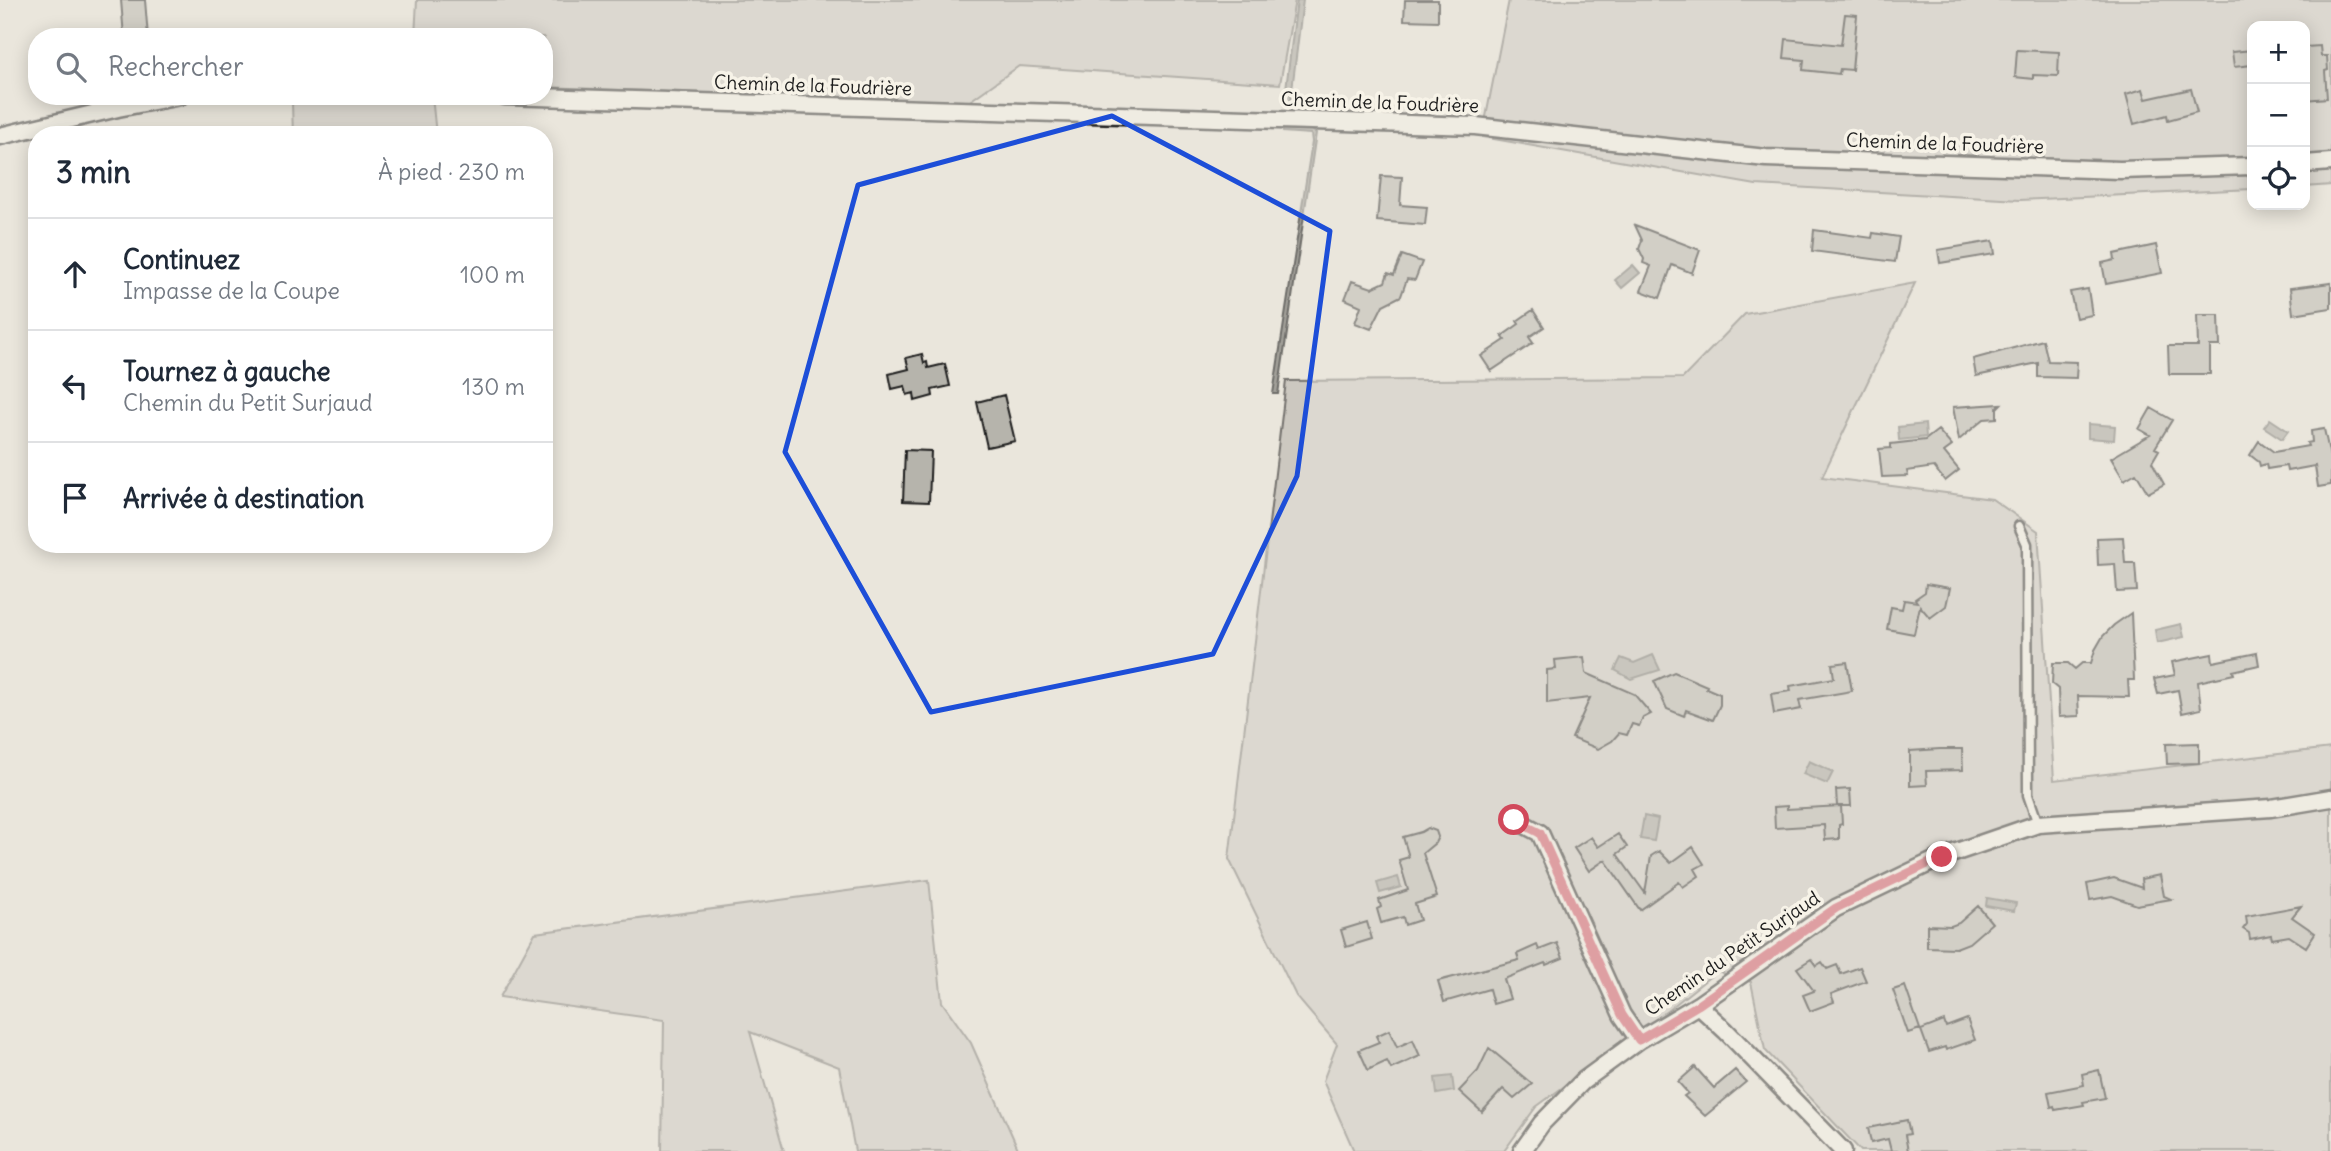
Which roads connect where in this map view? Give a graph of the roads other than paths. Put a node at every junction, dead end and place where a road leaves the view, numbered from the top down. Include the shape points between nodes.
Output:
1 (553, 97) edge
2 (134, 105) edge
3 (42, 126) edge
4 (28, 129) edge
5 (0, 136) edge
6 (2331, 162) edge
7 (2310, 164) edge
8 (2247, 166) edge
9 (2019, 526) dead end
10 (2331, 798) edge
11 (1514, 820) dead end
12 (2038, 824) junction
13 (1698, 1005) junction
14 (1639, 1040) junction
15 (1522, 1151) edge
16 (1843, 1151) edge

1 - 8 street, Chemin de la Foudrière via 1475,126 1766,158 2120,170
2 - 3 street
4 - 5 street
6 - 7 street
9 - 12 lane via 2027,544 2028,795
10 - 12 street, Chemin du Petit Surjaud via 2271,808
11 - 14 street via 1540,833 1622,1015
12 - 13 street, Chemin du Petit Surjaud via 1942,857 1836,908
13 - 14 street, Chemin du Petit Surjaud
13 - 16 street
14 - 15 street, Chemin du Petit Surjaud via 1583,1081

